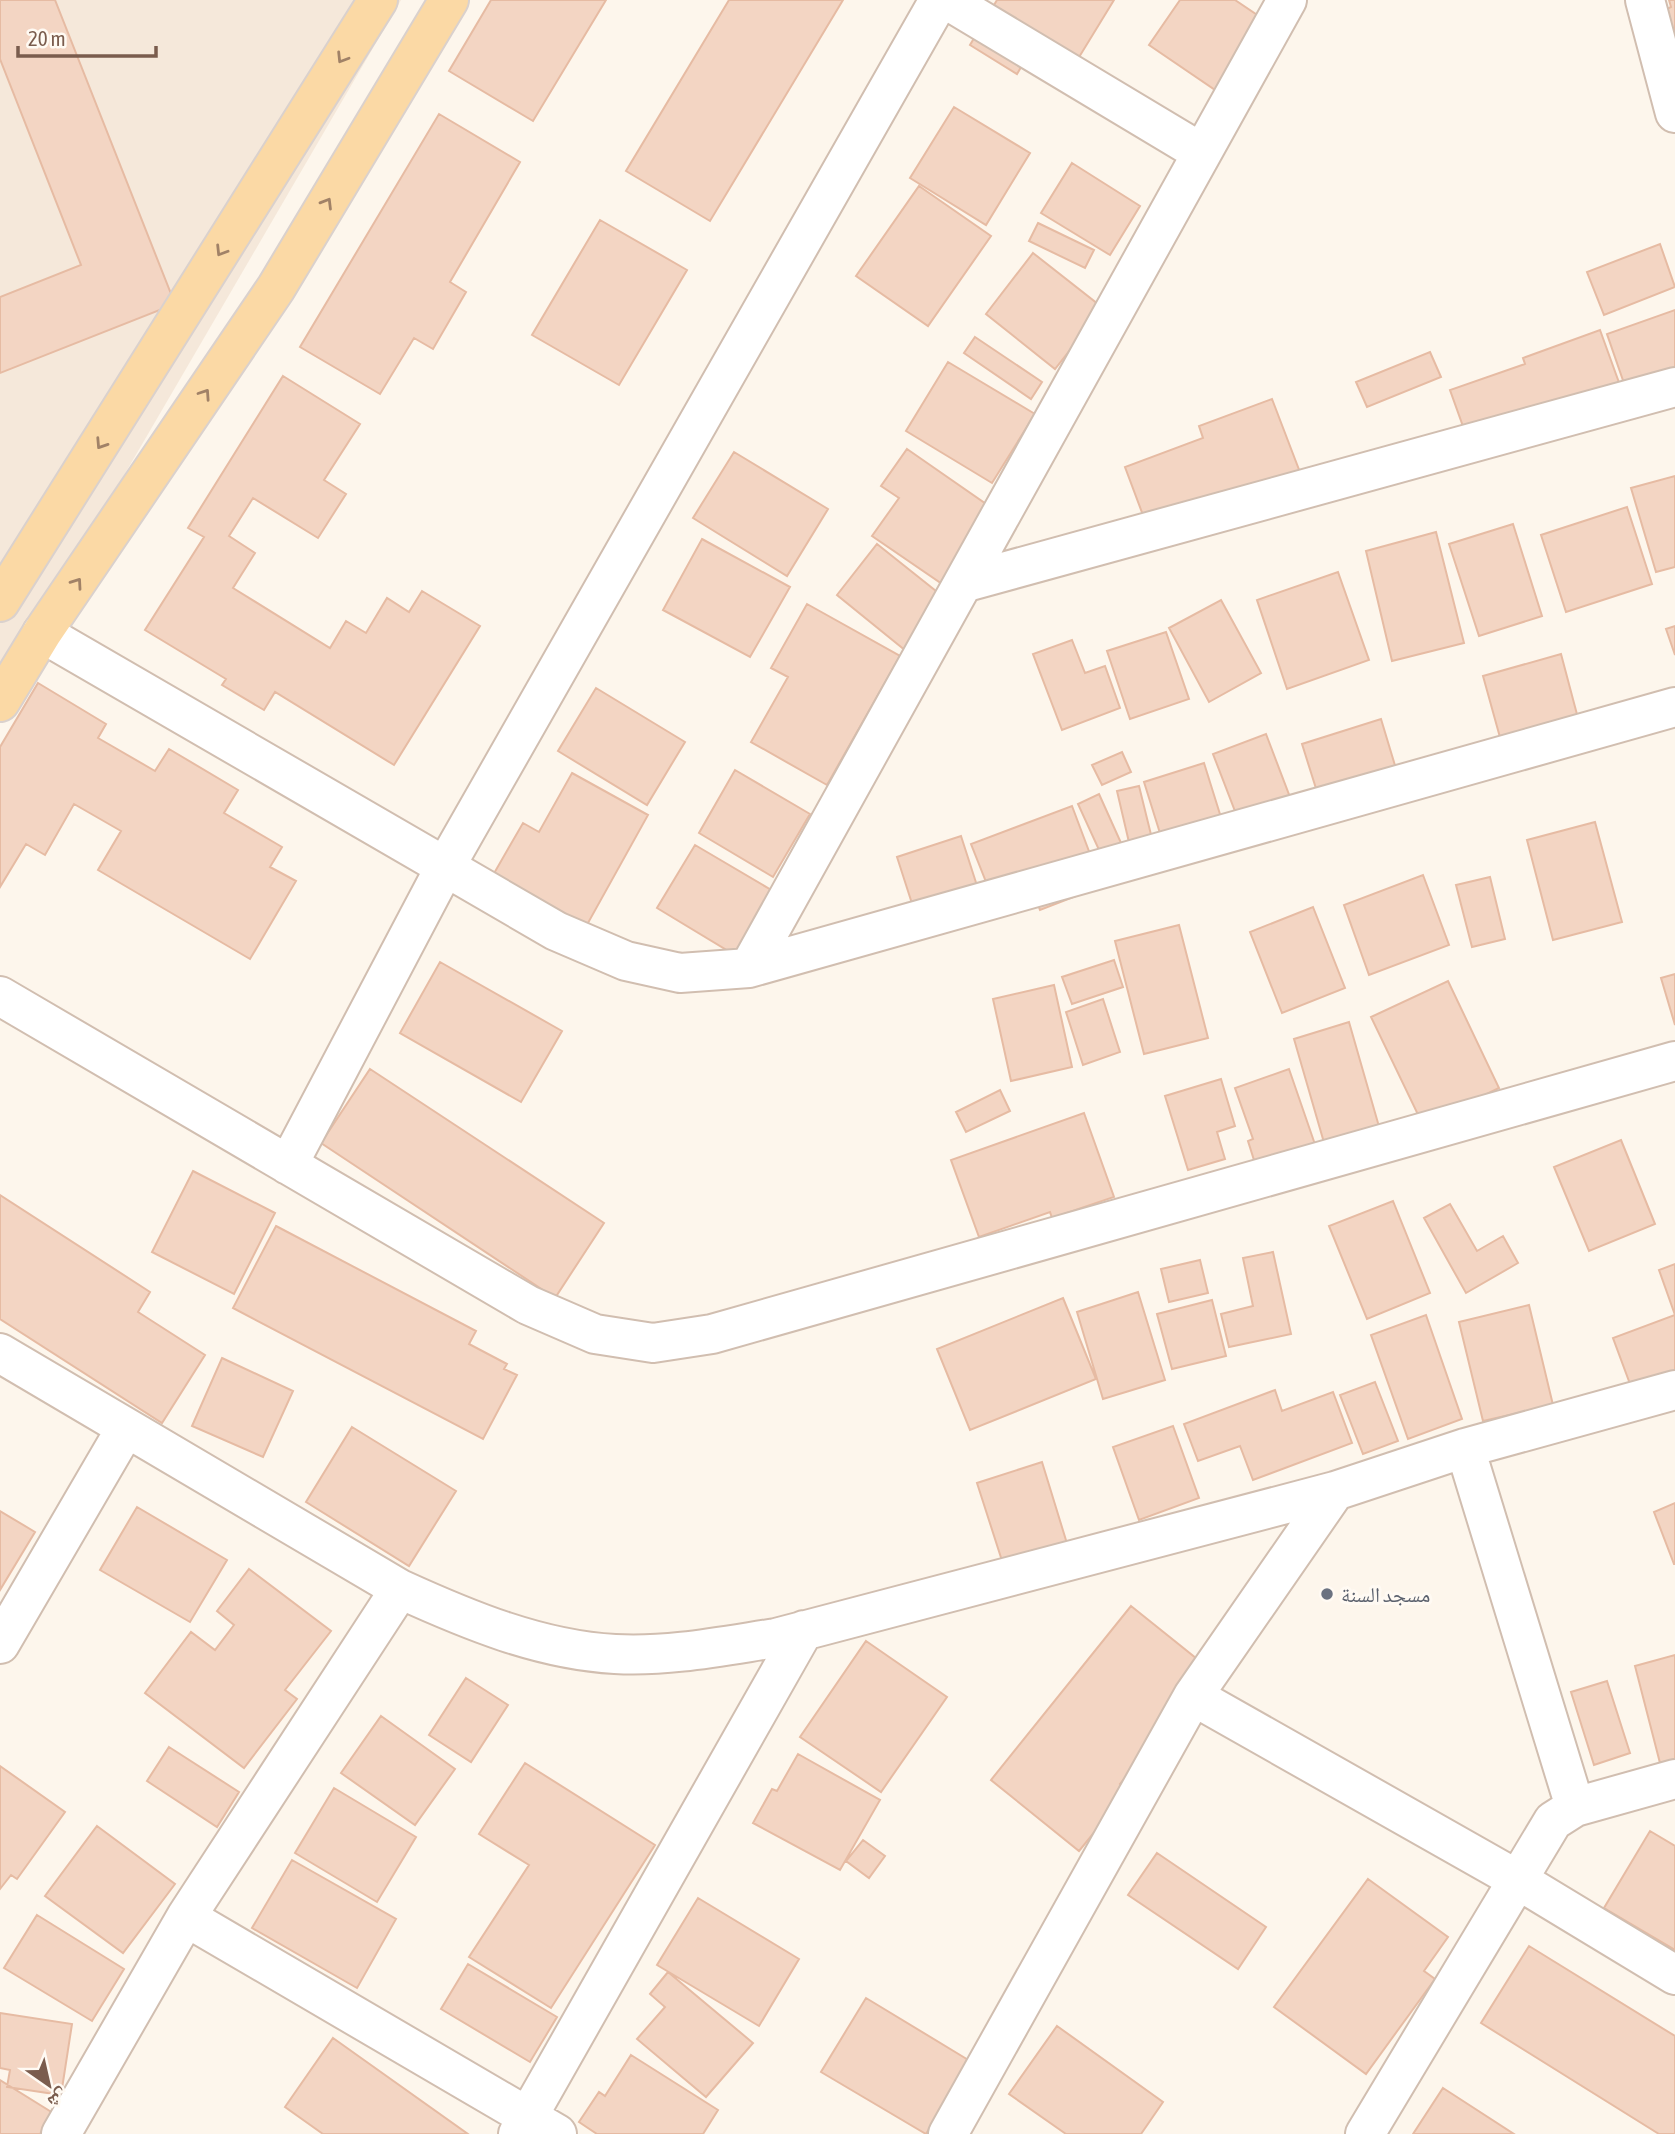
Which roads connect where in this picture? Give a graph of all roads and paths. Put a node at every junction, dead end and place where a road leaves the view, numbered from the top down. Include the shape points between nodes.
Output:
1 (378, 0) edge
2 (449, 0) edge
3 (939, 0) edge
4 (947, 0) edge
5 (1287, 0) edge
6 (1645, 0) edge
7 (1675, 113) edge
8 (1202, 153) junction
9 (1675, 387) edge
10 (963, 583) junction
11 (0, 602) edge
12 (42, 634) junction
13 (0, 702) edge
14 (1675, 707) edge
15 (445, 867) junction
16 (748, 968) junction
17 (0, 996) edge
18 (1675, 1061) edge
19 (288, 1164) junction
20 (0, 1353) edge
21 (1675, 1390) edge
22 (126, 1428) junction
23 (1465, 1448) junction
24 (1335, 1491) junction
25 (400, 1588) junction
26 (804, 1630) junction
27 (0, 1644) edge
28 (1193, 1696) junction
29 (1675, 1779) edge
30 (1575, 1807) junction
31 (1518, 1880) junction
32 (186, 1917) junction
33 (1675, 1975) edge
34 (534, 2129) edge
35 (61, 2134) edge
36 (948, 2134) edge
37 (1365, 2134) edge

1 -> 11 main road
12 -> 2 main road via 276,288
3 - 15 street
4 - 8 street
5 - 8 street
6 - 7 street
8 - 10 street
9 - 10 street
10 - 16 street
12 - 13 main road
12 - 15 street
14 - 16 street
15 - 16 street via 556,931 626,961 680,973
15 - 19 street
17 - 19 street
18 - 19 street via 712,1334 653,1343 595,1334 528,1305
20 - 22 street
21 - 23 street
22 - 25 street
22 - 27 street
23 - 24 street
23 - 30 street
24 - 26 street
24 - 28 street
25 - 26 street via 465,1619 548,1644 615,1654 683,1652
25 - 32 street
26 - 34 street
28 - 31 street
28 - 36 street
29 - 30 street
30 - 31 street via 1553,1821
31 - 33 street
31 - 37 street
32 - 34 street
32 - 35 street

